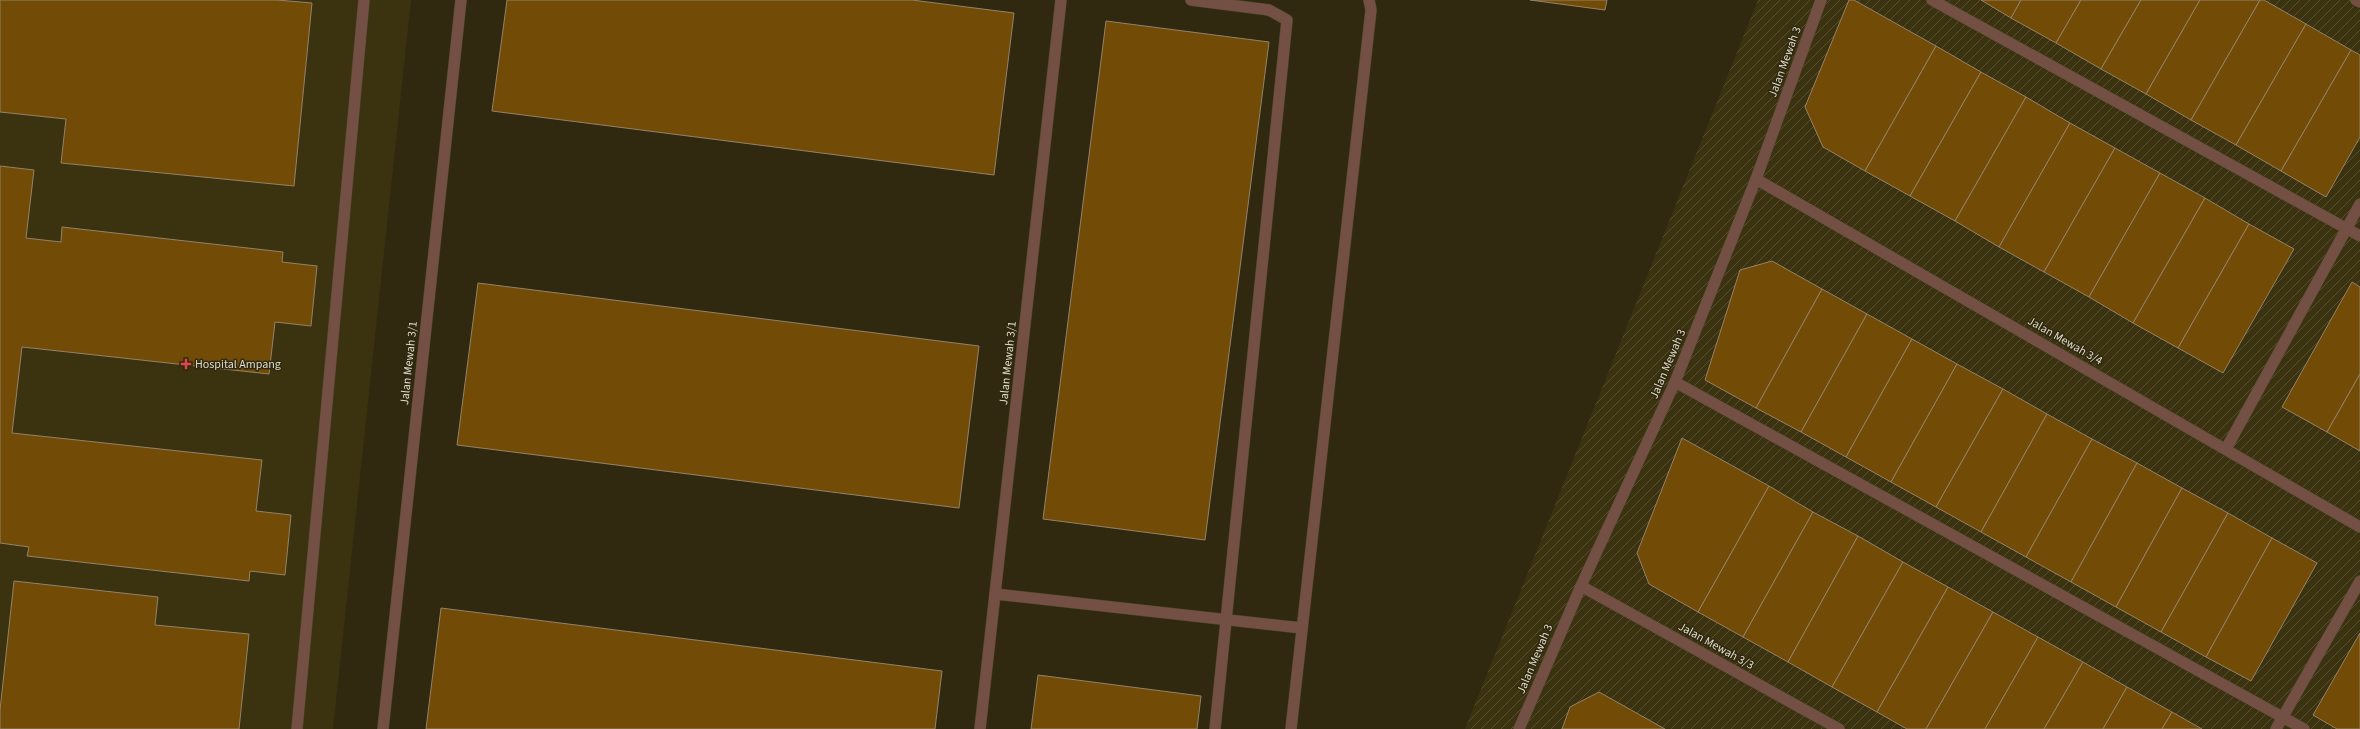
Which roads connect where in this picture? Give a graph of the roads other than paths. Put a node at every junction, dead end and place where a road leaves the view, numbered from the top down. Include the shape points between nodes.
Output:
1 (364, 0) edge
2 (461, 0) edge
3 (1061, 0) edge
4 (1191, 0) edge
5 (1369, 0) edge
6 (1821, 0) edge
7 (1932, 0) edge
8 (2356, 0) edge
9 (2360, 2) edge
10 (1756, 179) junction
11 (2360, 204) edge
12 (2347, 228) junction
13 (2360, 236) edge
14 (1676, 382) junction
15 (2226, 450) junction
16 (2360, 527) edge
17 (2360, 581) edge
18 (1581, 586) junction
19 (995, 594) junction
20 (1226, 620) junction
21 (1302, 628) junction
22 (2283, 717) junction
23 (297, 729) edge
24 (383, 729) edge
25 (980, 729) edge
26 (1215, 729) edge
27 (1291, 729) edge
28 (1520, 729) edge
29 (1839, 729) edge
30 (2276, 729) edge
31 (2304, 729) edge

1 - 23 street
2 - 24 street, Jalan Mewah 3/1
3 - 19 street, Jalan Mewah 3/1
4 - 20 street via 1269,10 1286,20
5 - 21 street via 1371,10
6 - 10 street, Jalan Mewah 3
7 - 12 street
8 - 9 street
10 - 14 street, Jalan Mewah 3
10 - 15 street, Jalan Mewah 3/4
11 - 12 street
12 - 13 street
12 - 15 street
14 - 18 street, Jalan Mewah 3
14 - 22 street
15 - 16 street, Jalan Mewah 3/4
17 - 22 street
18 - 28 street, Jalan Mewah 3
18 - 29 street, Jalan Mewah 3/3
19 - 20 street
19 - 25 street, Jalan Mewah 3/1
20 - 21 street
20 - 26 street
21 - 27 street
22 - 30 street
22 - 31 street

